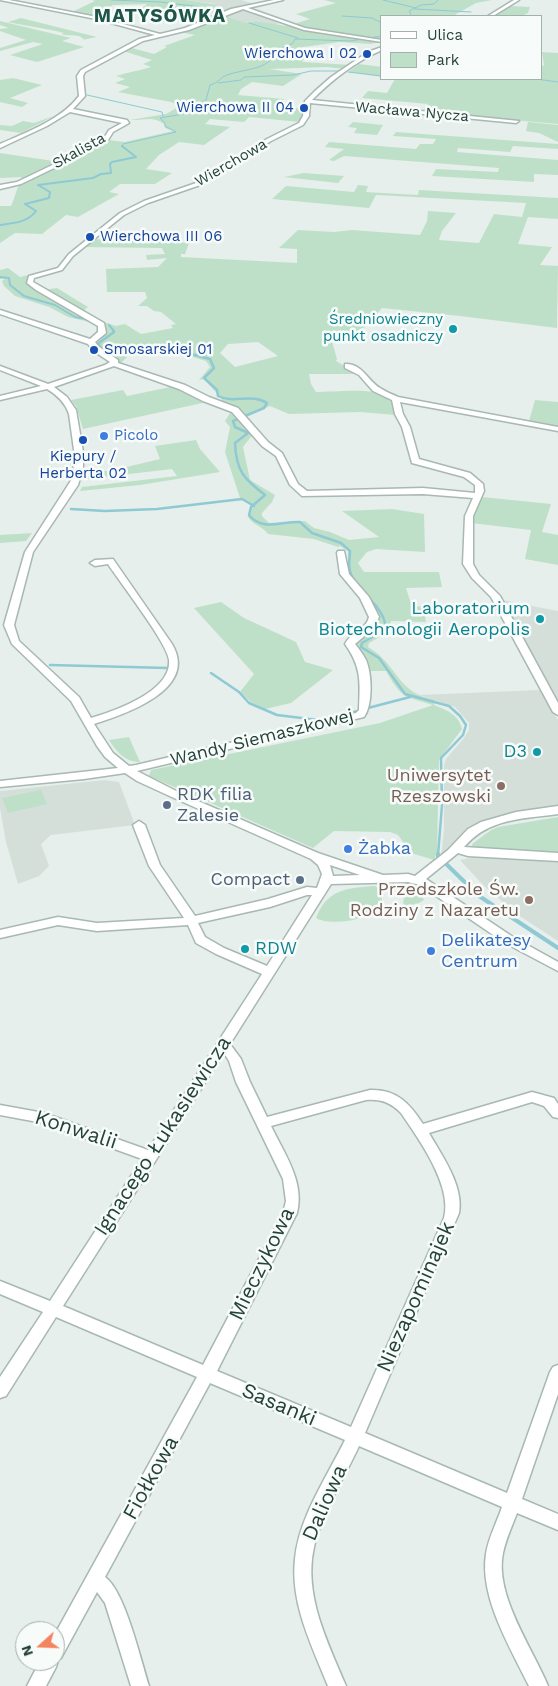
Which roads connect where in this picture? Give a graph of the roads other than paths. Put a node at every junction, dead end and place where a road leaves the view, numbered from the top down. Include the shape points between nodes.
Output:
1 (2, 0) edge
2 (281, 0) edge
3 (517, 0) edge
4 (248, 1) dead end
5 (259, 5) junction
6 (243, 8) junction
7 (492, 15) edge
8 (160, 35) junction
9 (380, 41) edge
10 (380, 49) edge
11 (308, 101) junction
12 (68, 110) junction
13 (516, 120) dead end
14 (0, 146) edge
15 (0, 187) edge
16 (0, 312) edge
17 (91, 342) junction
18 (114, 364) junction
19 (348, 366) dead end
20 (0, 368) edge
21 (46, 386) junction
22 (0, 398) edge
23 (396, 399) junction
24 (558, 430) edge
25 (478, 496) junction
26 (341, 553) dead end
27 (95, 563) dead end
28 (5, 630) edge
29 (558, 712) edge
30 (89, 722) junction
31 (126, 769) junction
32 (0, 784) edge
33 (558, 810) edge
34 (139, 825) dead end
35 (452, 852) junction
36 (314, 856) junction
37 (558, 857) edge
38 (383, 878) junction
39 (418, 880) junction
40 (323, 886) junction
41 (191, 922) junction
42 (0, 934) edge
43 (558, 967) edge
44 (268, 972) junction
45 (222, 1045) junction
46 (0, 1110) edge
47 (558, 1113) edge
48 (263, 1123) junction
49 (419, 1131) junction
50 (150, 1156) junction
51 (0, 1287) edge
52 (52, 1310) junction
53 (558, 1372) edge
54 (207, 1375) junction
55 (0, 1391) edge
56 (354, 1437) junction
57 (512, 1503) junction
58 (558, 1522) edge
59 (94, 1580) junction
60 (65, 1634) edge
61 (44, 1671) edge
62 (36, 1686) edge
63 (140, 1686) edge
64 (338, 1686) edge
65 (539, 1686) edge

1 - 8 street via 97,18
2 - 5 street
3 - 7 street
4 - 5 street
5 - 6 street
6 - 8 street via 187,29
6 - 9 street via 304,30
8 - 12 street via 134,43 83,71 80,76 81,99
10 - 11 street, Wierchowa via 333,78
11 - 13 street, Wacława Nycza
11 - 17 street, Wierchowa via 301,124 201,183 122,214 71,255 60,269 37,274 29,280 101,325 102,332
12 - 14 street
12 - 15 street, Skalista via 127,122 106,139 74,157 20,183
16 - 17 street
17 - 18 street
18 - 21 street
18 - 25 street via 232,408 279,455 294,485 305,494 373,491
19 - 23 street via 362,373 376,389
20 - 21 street
21 - 22 street
21 - 28 street via 72,410 80,470 29,552
23 - 24 street
23 - 25 street via 414,460 470,477 480,486
25 - 29 street via 469,516 468,564 472,573 495,596
26 - 31 street, Wandy Siemaszkowej via 345,574 364,597 374,617 372,626 353,638 350,644 364,668 362,713 346,720
27 - 30 street via 110,561 171,650 174,663 172,672 162,685 141,702 112,716
28 - 30 street via 75,699
30 - 31 street via 109,756
31 - 32 street
31 - 36 street via 178,796
33 - 35 street via 492,822 474,830
34 - 41 street via 155,866
35 - 37 street
35 - 39 street
36 - 38 street
36 - 40 street via 326,869
38 - 39 street
38 - 40 street
39 - 43 street via 509,940
40 - 41 street
40 - 44 street, Ignacego Łukasiewicza
41 - 42 street via 110,927 58,921
41 - 44 street via 206,945
44 - 45 street, Ignacego Łukasiewicza
45 - 48 street, Mieczykowa via 235,1059
45 - 50 street, Ignacego Łukasiewicza
46 - 50 street, Konwalii via 44,1118
47 - 49 street via 549,1102 532,1097
48 - 49 street via 377,1094 399,1102
48 - 54 street, Mieczykowa via 290,1179 293,1201 290,1213
49 - 56 street, Niezapominajek via 450,1186 454,1208
50 - 52 street, Ignacego Łukasiewicza
51 - 52 street, Sasanki
52 - 54 street, Sasanki
52 - 55 street, Ignacego Łukasiewicza
53 - 57 street
54 - 56 street, Sasanki
54 - 59 street, Fiołkowa
56 - 57 street, Sasanki
56 - 64 street, Daliowa via 308,1537 303,1558 306,1601 312,1623
57 - 58 street, Sasanki
57 - 65 street via 494,1554 494,1584 505,1617
59 - 60 street, Fiołkowa
59 - 63 street via 112,1599
61 - 62 street

